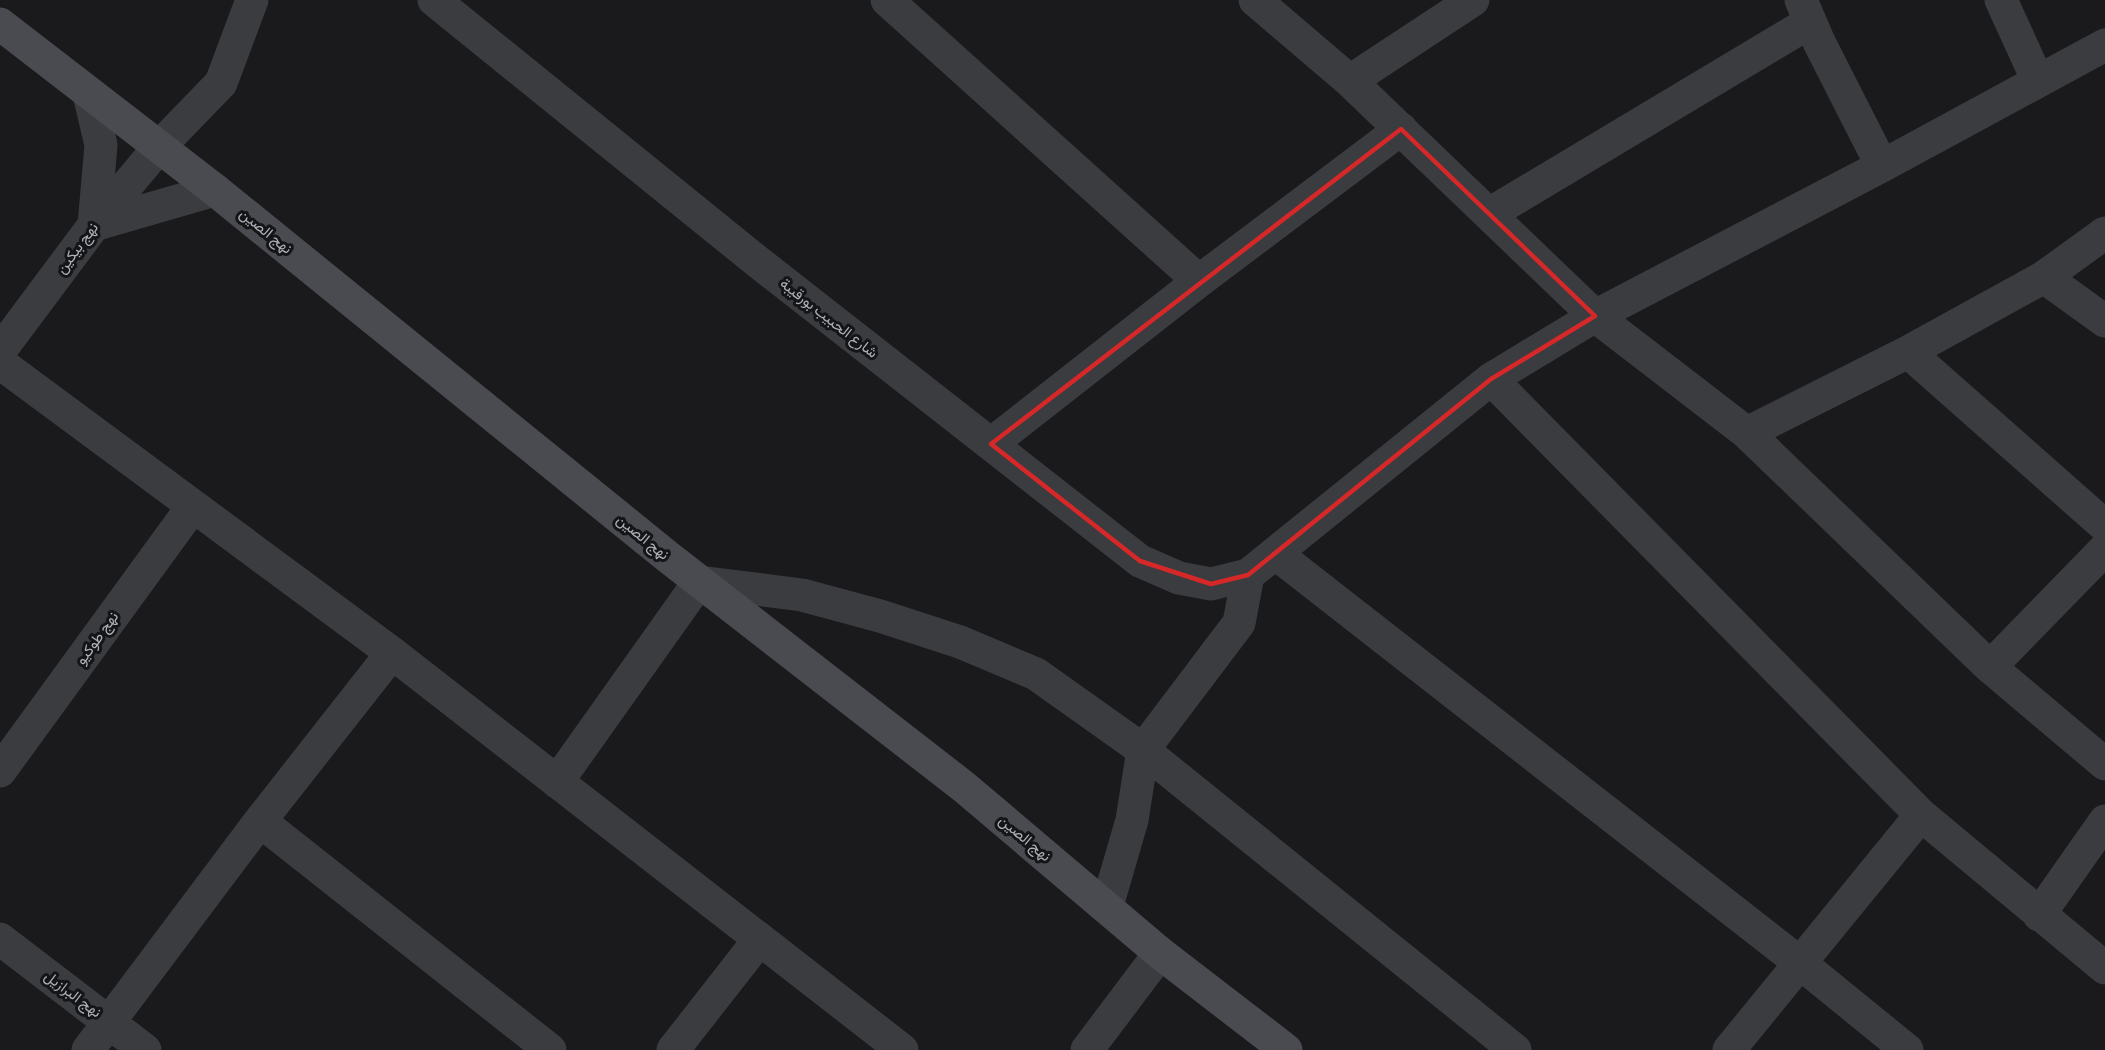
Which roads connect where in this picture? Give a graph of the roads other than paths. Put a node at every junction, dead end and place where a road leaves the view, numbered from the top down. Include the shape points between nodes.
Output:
1 (252, 0) edge
2 (434, 0) edge
3 (887, 0) edge
4 (1255, 0) edge
5 (1473, 0) edge
6 (2001, 0) edge
7 (1806, 11) edge
8 (0, 24) edge
9 (2105, 45) edge
10 (1350, 81) junction
11 (2038, 81) junction
12 (90, 94) junction
13 (1401, 129) junction
14 (159, 147) junction
15 (1882, 166) junction
16 (215, 190) junction
17 (1491, 213) junction
18 (94, 225) junction
19 (2105, 232) edge
20 (2044, 277) junction
21 (1199, 280) junction
22 (1595, 316) junction
23 (2105, 321) edge
24 (0, 351) edge
25 (1908, 352) junction
26 (0, 363) edge
27 (1491, 379) junction
28 (1747, 433) junction
29 (990, 444) junction
30 (193, 506) junction
31 (2105, 525) edge
32 (2105, 549) edge
33 (1275, 553) junction
34 (1248, 575) junction
35 (699, 582) junction
36 (392, 653) junction
37 (1990, 667) junction
38 (1143, 750) junction
39 (2105, 764) edge
40 (0, 771) edge
41 (557, 782) junction
42 (1921, 815) junction
43 (260, 821) junction
44 (2105, 821) edge
45 (1107, 906) junction
46 (2039, 915) junction
47 (0, 939) edge
48 (759, 940) junction
49 (1160, 953) junction
50 (1800, 963) junction
51 (2105, 968) edge
52 (109, 1022) junction
53 (88, 1050) edge
54 (145, 1050) edge
55 (550, 1050) edge
56 (673, 1050) edge
57 (902, 1050) edge
58 (1087, 1050) edge
59 (1286, 1050) edge
60 (1515, 1050) edge
61 (1729, 1050) edge
62 (1907, 1050) edge

1 - 14 street, نهج بيكين via 221,83
2 - 29 street, شارع الحبيب بورقيبة
3 - 21 street
4 - 10 street
5 - 10 street
6 - 11 street
7 - 15 street
7 - 17 street
8 - 12 street, نهج الصين
9 - 11 street
10 - 13 street
11 - 15 street
12 - 14 street, نهج الصين
12 - 18 street via 100,145
13 - 17 street
13 - 21 street
14 - 16 street, نهج الصين
14 - 18 street, نهج بيكين
15 - 22 street
16 - 18 street
16 - 35 street, نهج الصين
17 - 22 street
18 - 24 street, نهج بيكين
19 - 20 street
20 - 23 street
20 - 25 street
21 - 29 street
22 - 27 street
22 - 28 street
25 - 28 street
25 - 31 street
26 - 30 street
27 - 33 street
27 - 42 street
28 - 37 street
29 - 34 street, شارع الحبيب بورقيبة via 1140,561 1179,578 1210,584
30 - 36 street
30 - 40 street, نهج طوكيو
32 - 37 street
33 - 34 street
33 - 50 street
34 - 38 street via 1239,623
35 - 38 street via 802,595 960,642 1036,674
35 - 41 street
35 - 45 street, نهج الصين via 964,787
36 - 41 street
36 - 43 street
37 - 39 street
38 - 45 street via 1131,820
38 - 60 street
41 - 48 street
42 - 46 street
42 - 50 street
43 - 52 street
43 - 55 street
44 - 46 street
45 - 49 street, نهج الصين
46 - 51 street
47 - 52 street, نهج البرازيل
48 - 56 street
48 - 57 street
49 - 58 street
49 - 59 street, نهج الصين
50 - 61 street
50 - 62 street
52 - 53 street
52 - 54 street, نهج البرازيل

